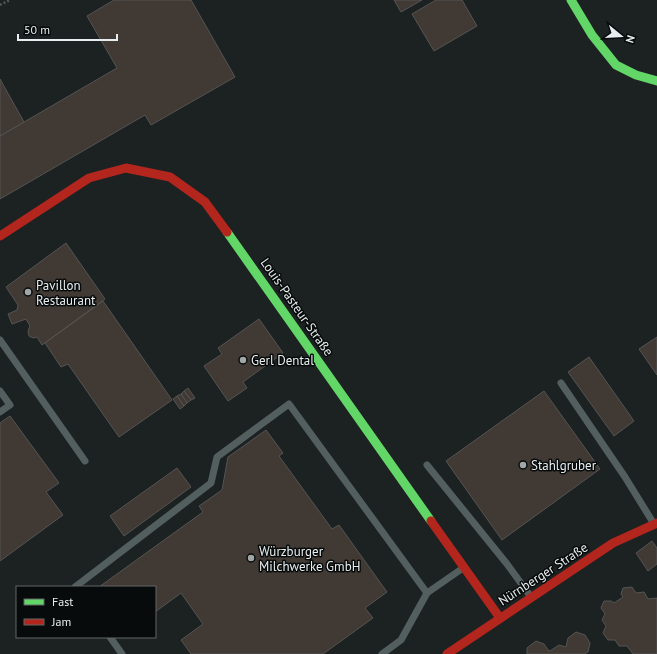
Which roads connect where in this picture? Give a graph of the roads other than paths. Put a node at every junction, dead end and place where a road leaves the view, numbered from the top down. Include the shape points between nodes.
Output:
1 (571, 0) edge
2 (657, 81) edge
3 (0, 236) edge
4 (0, 340) edge
5 (561, 383) dead end
6 (0, 391) edge
7 (0, 412) edge
8 (85, 461) dead end
9 (427, 465) dead end
10 (655, 524) edge
11 (465, 566) junction
12 (76, 586) edge
13 (427, 593) junction
14 (532, 598) junction
15 (500, 618) junction
16 (111, 638) edge
17 (122, 654) edge
18 (382, 654) edge
19 (447, 654) edge

1 - 2 street via 592,35 616,64 636,75
3 - 11 street, Louis-Pasteur-Straße via 89,178 126,168 170,177 205,202
4 - 8 lane
5 - 10 lane
6 - 7 lane via 10,405
9 - 14 lane
10 - 14 street, Nürnberger Straße via 613,543
11 - 13 lane
11 - 15 street, Louis-Pasteur-Straße
12 - 13 lane via 211,483 217,457 289,404
13 - 18 lane via 400,640
14 - 15 street, Nürnberger Straße
15 - 19 street, Nürnberger Straße
16 - 17 lane

